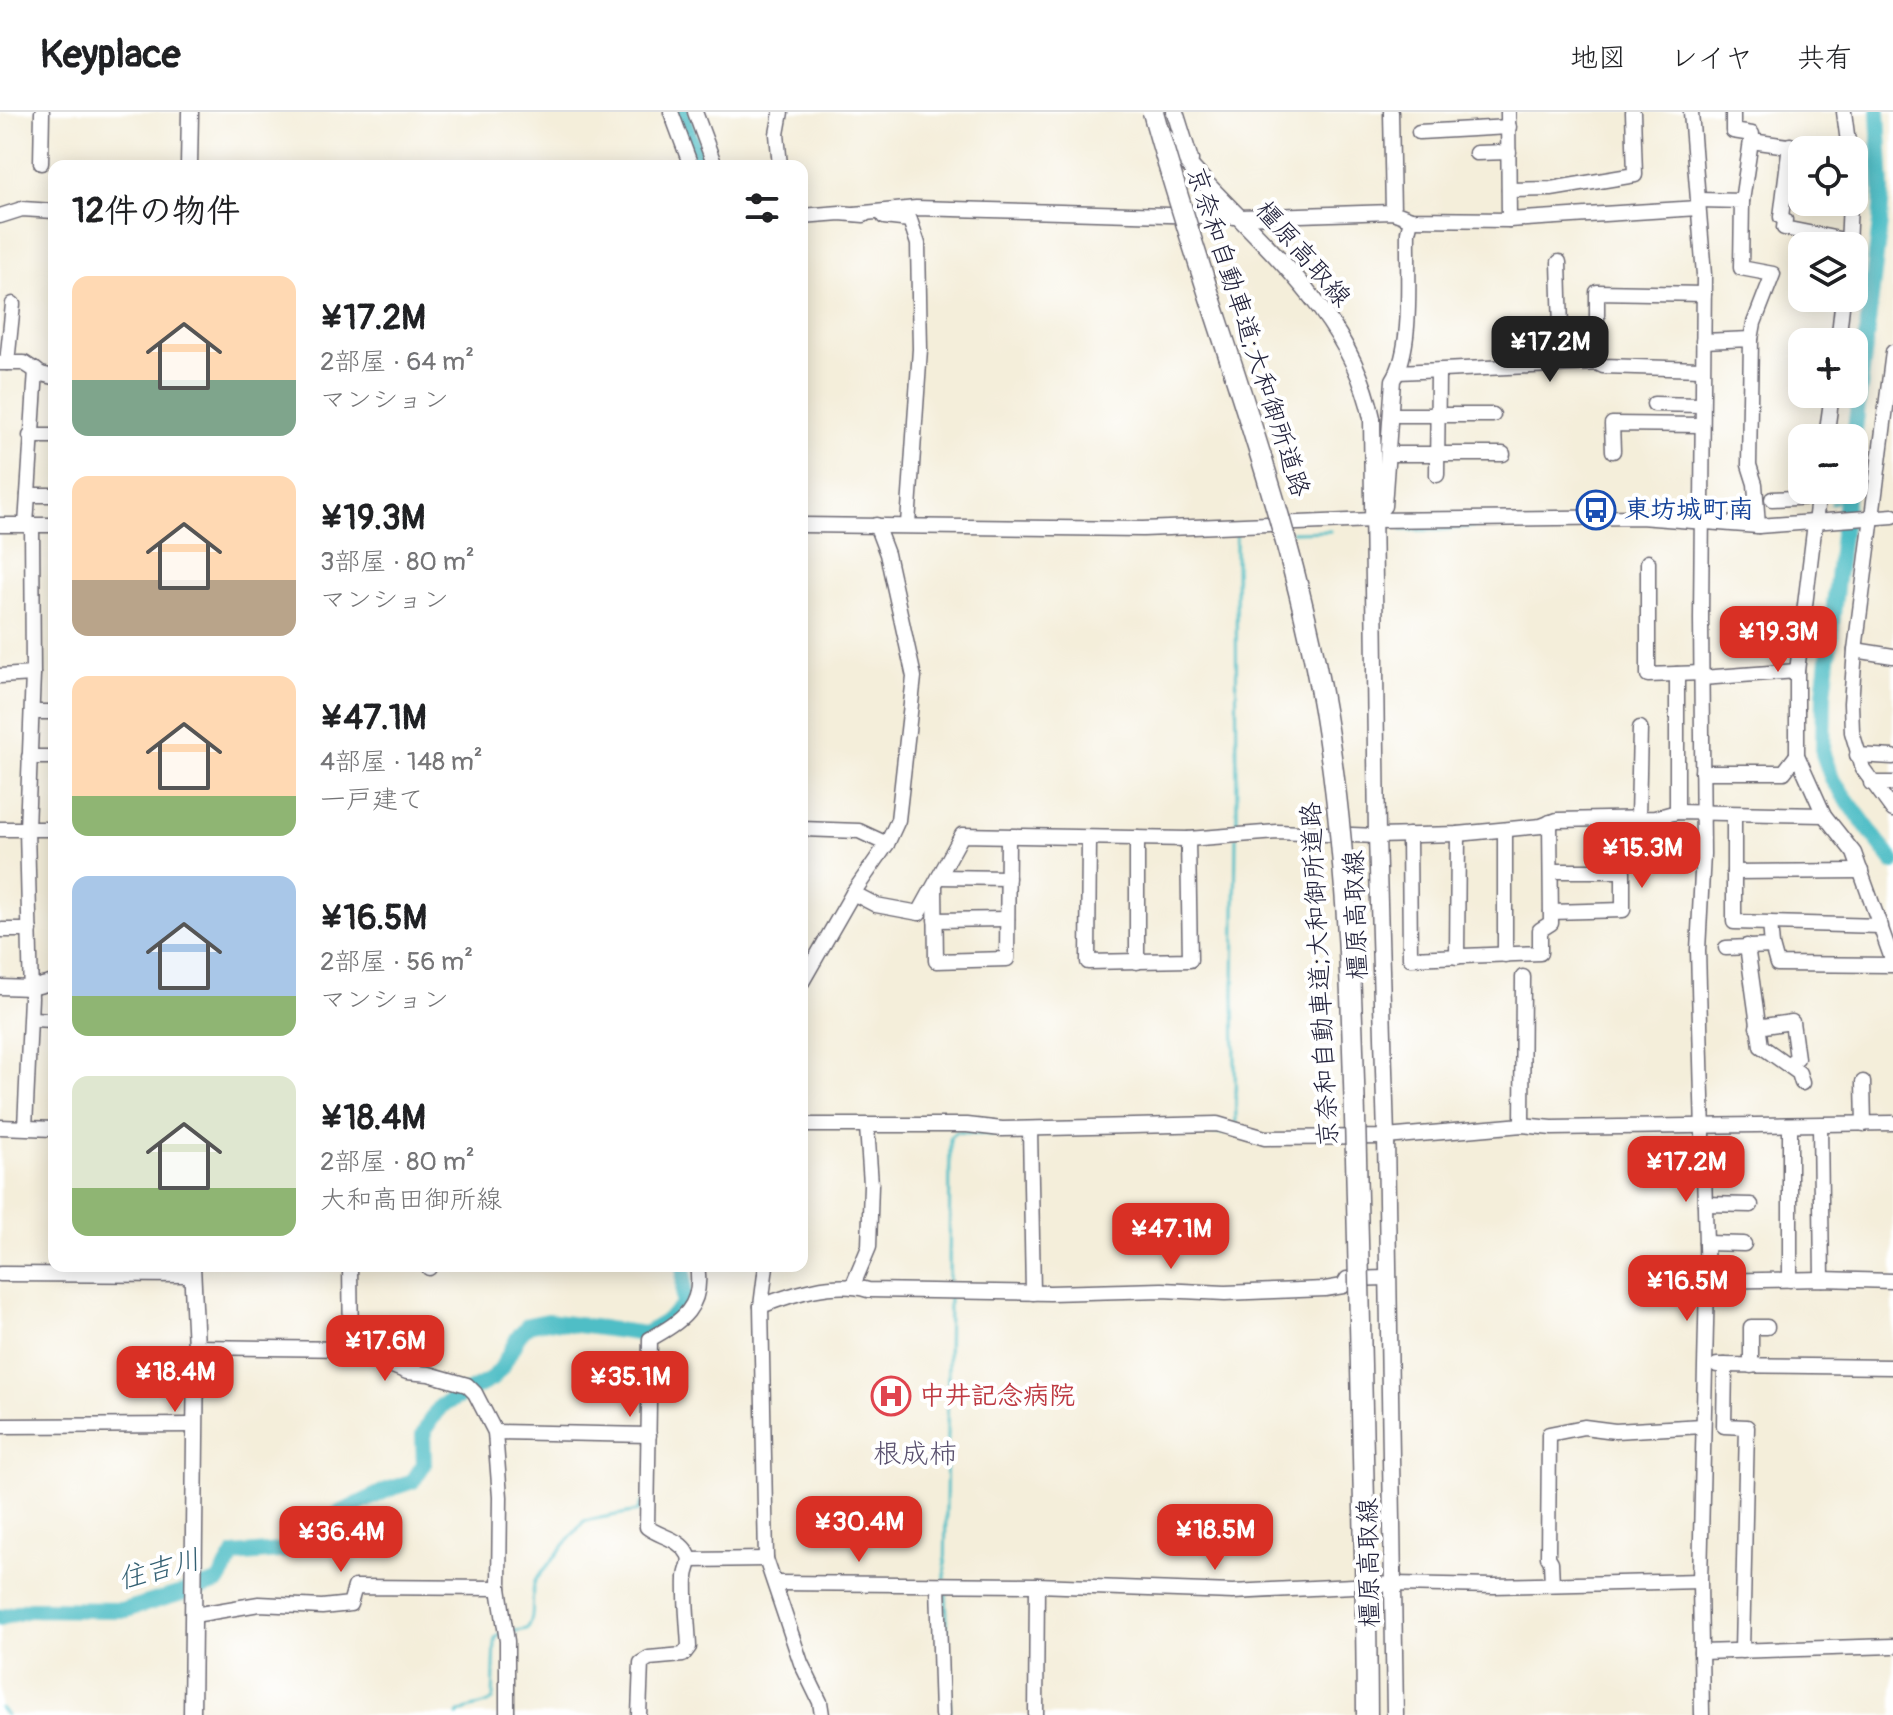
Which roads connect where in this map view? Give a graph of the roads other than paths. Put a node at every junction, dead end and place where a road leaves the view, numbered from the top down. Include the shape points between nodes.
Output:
1 (42, 112) edge
2 (190, 112) edge
3 (671, 112) edge
4 (695, 112) edge
5 (781, 112) edge
6 (1150, 112) edge
7 (1175, 112) edge
8 (1391, 112) edge
9 (1633, 112) edge
10 (1691, 112) edge
11 (1733, 112) edge
12 (1844, 112) edge
13 (1508, 119) edge
14 (1419, 132) dead end
15 (1847, 136) edge
16 (1751, 141) junction
17 (1788, 145) edge
18 (1509, 152) junction
19 (1476, 153) dead end
20 (189, 160) edge
21 (689, 160) edge
22 (713, 160) edge
23 (779, 160) edge
24 (1788, 161) edge
25 (41, 163) dead end
26 (1198, 174) junction
27 (1509, 190) junction
28 (1742, 201) junction
29 (1699, 204) junction
30 (48, 211) edge
31 (1393, 212) junction
32 (855, 214) junction
33 (0, 216) edge
34 (808, 216) edge
35 (1239, 217) junction
36 (1411, 219) junction
37 (1509, 220) junction
38 (1801, 232) edge
39 (1559, 262) dead end
40 (1704, 294) junction
41 (13, 304) dead end
42 (1751, 339) junction
43 (1703, 341) junction
44 (1893, 352) edge
45 (4, 363) edge
46 (1597, 363) junction
47 (1562, 364) junction
48 (1701, 369) junction
49 (36, 370) junction
50 (1398, 372) junction
51 (1438, 372) junction
52 (48, 376) edge
53 (1654, 404) dead end
54 (1701, 405) junction
55 (1391, 415) junction
56 (1438, 415) junction
57 (1493, 415) dead end
58 (1701, 425) junction
59 (30, 436) junction
60 (48, 436) edge
61 (1613, 451) dead end
62 (1389, 454) junction
63 (1438, 454) junction
64 (1503, 454) dead end
65 (1437, 475) dead end
66 (28, 495) junction
67 (48, 495) edge
68 (1788, 497) edge
69 (1772, 499) dead end
70 (1819, 504) edge
71 (1893, 516) edge
72 (1870, 518) junction
73 (1373, 520) junction
74 (1703, 521) junction
75 (1818, 522) junction
76 (908, 524) junction
77 (0, 525) edge
78 (29, 525) junction
79 (48, 525) edge
80 (808, 525) edge
81 (876, 525) junction
82 (1758, 526) junction
83 (1648, 562) dead end
84 (1855, 650) junction
85 (1893, 656) edge
86 (1797, 671) junction
87 (33, 674) junction
88 (1677, 674) junction
89 (1702, 675) junction
90 (0, 676) edge
91 (32, 712) junction
92 (48, 712) edge
93 (1640, 728) dead end
94 (1797, 755) junction
95 (1857, 755) junction
96 (29, 757) junction
97 (48, 757) edge
98 (1893, 757) edge
99 (1702, 772) junction
100 (1871, 783) junction
101 (1893, 783) edge
102 (1893, 810) edge
103 (1677, 812) junction
104 (1701, 814) junction
105 (1734, 814) junction
106 (1824, 815) junction
107 (1638, 818) junction
108 (1550, 822) junction
109 (0, 829) edge
110 (27, 829) junction
111 (48, 829) edge
112 (808, 829) edge
113 (1505, 830) junction
114 (1458, 834) junction
115 (1409, 835) junction
116 (1377, 836) junction
117 (1008, 837) junction
118 (1089, 838) junction
119 (1137, 838) junction
120 (1188, 839) junction
121 (887, 844) junction
122 (1551, 871) junction
123 (1861, 871) junction
124 (1734, 872) junction
125 (1008, 878) junction
126 (937, 881) junction
127 (853, 893) junction
128 (1551, 912) junction
129 (1007, 919) junction
130 (935, 920) junction
131 (1770, 923) junction
132 (1881, 926) junction
133 (0, 930) edge
134 (30, 930) junction
135 (1747, 946) junction
136 (1772, 946) junction
137 (1726, 948) dead end
138 (1505, 955) junction
139 (1457, 957) junction
140 (1137, 962) junction
141 (1893, 963) edge
142 (808, 968) edge
143 (1523, 977) dead end
144 (48, 984) edge
145 (0, 987) edge
146 (31, 988) junction
147 (31, 1019) junction
148 (48, 1020) edge
149 (1757, 1027) junction
150 (1788, 1064) junction
151 (1863, 1082) dead end
152 (1802, 1083) dead end
153 (1893, 1123) edge
154 (1864, 1124) junction
155 (808, 1125) edge
156 (1522, 1125) junction
157 (1702, 1125) junction
158 (1790, 1125) junction
159 (1820, 1125) junction
160 (0, 1127) edge
161 (25, 1127) junction
162 (867, 1127) junction
163 (48, 1129) edge
164 (1030, 1133) junction
165 (1386, 1137) junction
166 (1705, 1204) junction
167 (1751, 1205) dead end
168 (1706, 1243) junction
169 (1744, 1244) dead end
170 (96, 1272) edge
171 (192, 1272) edge
172 (350, 1272) edge
173 (697, 1272) edge
174 (765, 1272) edge
175 (0, 1274) edge
176 (1387, 1278) junction
177 (1822, 1279) junction
178 (1790, 1280) junction
179 (1707, 1281) junction
180 (1893, 1281) edge
181 (853, 1285) junction
182 (1033, 1293) junction
183 (761, 1306) junction
184 (1767, 1327) dead end
185 (196, 1347) junction
186 (351, 1349) junction
187 (1704, 1365) junction
188 (1725, 1365) junction
189 (1751, 1366) junction
190 (1893, 1367) edge
191 (195, 1425) junction
192 (0, 1426) edge
193 (1703, 1426) junction
194 (495, 1432) junction
195 (649, 1435) junction
196 (766, 1559) junction
197 (690, 1560) junction
198 (1700, 1581) junction
199 (775, 1583) junction
200 (1394, 1584) junction
201 (1552, 1584) junction
202 (943, 1585) junction
203 (1037, 1585) junction
204 (499, 1588) junction
205 (194, 1615) junction
206 (1893, 1646) edge
207 (1742, 1651) junction
208 (1701, 1652) junction
209 (192, 1715) edge
210 (507, 1715) edge
211 (639, 1715) edge
212 (822, 1715) edge
213 (942, 1715) edge
214 (1036, 1715) edge
215 (1367, 1715) edge
216 (1395, 1715) edge
217 (1702, 1715) edge

1 - 25 street
2 - 20 main road
3 - 21 street
4 - 22 street
5 - 23 street
6 - 26 main road, 橿原高取線
6 - 215 highway, 京奈和自動車道;大和御所道路, bridge via 1297,578 1334,774 1352,1018
7 - 26 main road, 橿原高取線
8 - 31 street
9 - 27 street via 1635,175
10 - 29 street
11 - 16 street via 1733,131 1752,134
12 - 15 street
13 - 14 street
13 - 18 street
16 - 17 street
16 - 28 street
18 - 19 street
18 - 27 street
24 - 38 street via 1781,217 1784,228
26 - 35 main road, 橿原高取線
27 - 37 street
28 - 29 street
28 - 42 street via 1741,268 1773,274
29 - 37 street
29 - 40 street
30 - 33 street via 22,209
31 - 35 street
31 - 36 street
32 - 34 street
32 - 35 street via 916,208
32 - 76 street via 910,220 918,244 920,349
35 - 73 main road, 橿原高取線 via 1328,317 1355,363 1372,418
36 - 37 street
36 - 50 street via 1406,343
39 - 47 street
40 - 43 street
40 - 46 street via 1597,292
41 - 45 street
42 - 43 street
42 - 82 street via 1749,465
43 - 48 street
44 - 72 street
45 - 49 street via 24,363
46 - 47 street
46 - 48 street
47 - 51 street
48 - 54 street
49 - 52 street
49 - 59 street
50 - 51 street
50 - 55 street
51 - 56 street
53 - 54 street
54 - 58 street
55 - 56 street
55 - 62 street
56 - 57 street
56 - 63 street
58 - 61 street via 1612,424
58 - 74 street
59 - 60 street
59 - 66 street
62 - 63 street
62 - 73 street via 1384,506
63 - 64 street
63 - 65 street
66 - 67 street
66 - 78 street
68 - 69 street
70 - 75 street
71 - 72 street
72 - 75 street
72 - 84 street
73 - 74 street
73 - 76 street via 1143,529
73 - 116 main road, 橿原高取線
74 - 82 street
74 - 89 street
75 - 82 street
75 - 86 street
76 - 81 street
77 - 78 street
78 - 79 street
78 - 87 street
80 - 81 street
81 - 121 street via 914,677 898,820
83 - 88 street via 1648,675
84 - 85 street
84 - 95 street via 1851,703
86 - 89 street
86 - 94 street
87 - 90 street
87 - 91 street
88 - 89 street
88 - 103 street
89 - 99 street
91 - 92 street
91 - 96 street
93 - 107 street
94 - 99 street via 1784,772
94 - 106 street
95 - 98 street
95 - 100 street
96 - 97 street
96 - 110 street
99 - 104 street
100 - 101 street
100 - 102 street
103 - 104 street
103 - 107 street
104 - 105 street
104 - 157 street
105 - 106 street
105 - 124 street
106 - 123 street via 1854,853
107 - 108 street
108 - 113 street
108 - 122 street
109 - 110 street
110 - 111 street
110 - 134 street
112 - 121 street via 859,831
113 - 114 street
113 - 138 street
114 - 115 street
114 - 139 street
115 - 116 street
115 - 139 street via 1410,958
116 - 120 street via 1277,832
116 - 165 main road, 橿原高取線
117 - 118 street
117 - 125 street
117 - 126 street via 962,835
118 - 119 street
118 - 140 street via 1088,962
119 - 120 street
119 - 140 street
120 - 140 street via 1190,960
121 - 127 street
122 - 128 street
122 - 128 street via 1623,871 1623,910
123 - 124 street
123 - 132 street
124 - 131 street via 1734,922
125 - 126 street
125 - 129 street
126 - 127 street via 919,913 876,905
126 - 130 street
127 - 142 street
128 - 138 street via 1551,923 1540,930 1540,953
129 - 130 street
129 - 130 street via 1007,959 936,961
131 - 132 street
131 - 136 street
132 - 141 street
133 - 134 street
134 - 146 street
135 - 136 street
135 - 137 street
135 - 149 street
136 - 141 street via 1777,964
138 - 139 street
143 - 156 street
144 - 146 street
145 - 146 street
146 - 147 street
147 - 148 street
147 - 161 street
149 - 150 street via 1761,1046
149 - 150 street via 1792,1022 1797,1058
150 - 152 street
151 - 154 street
153 - 154 street
154 - 159 street
155 - 162 street
156 - 157 street
156 - 165 street
157 - 158 street
157 - 166 street
158 - 159 street
158 - 178 street
159 - 177 street
160 - 161 street
161 - 163 street
162 - 164 street via 967,1125
162 - 181 street via 869,1247
164 - 165 street via 1217,1124 1265,1138
164 - 182 street
165 - 176 main road, 橿原高取線
166 - 167 street
166 - 168 street
168 - 169 street
168 - 179 street
170 - 175 street
171 - 185 main road
172 - 186 street
173 - 195 street via 692,1306 681,1321 650,1339
174 - 183 street
176 - 182 street via 1347,1279 1343,1286 1325,1289
176 - 200 main road, 橿原高取線
177 - 178 street
177 - 180 street
178 - 179 street
179 - 187 street
181 - 182 street via 868,1290
181 - 183 street via 791,1295
183 - 196 street
184 - 189 street via 1751,1327
185 - 186 street
185 - 191 main road
186 - 194 street via 407,1372 467,1385
187 - 188 street
187 - 193 street
188 - 189 street
188 - 207 street via 1724,1426 1747,1427
189 - 190 street
191 - 192 street
191 - 205 main road
193 - 198 street
193 - 201 street via 1615,1431 1584,1427 1549,1434
194 - 195 street
194 - 204 street
195 - 197 street via 647,1527 676,1541
196 - 197 street
196 - 199 street
197 - 211 street via 685,1575 689,1647 683,1655 641,1663
198 - 201 street
198 - 208 street
199 - 202 street
199 - 212 street
200 - 201 street
200 - 203 street via 1233,1592
200 - 216 main road, 橿原高取線
202 - 203 street
202 - 213 street
203 - 214 street
204 - 205 street via 355,1587 350,1604 259,1604
204 - 210 street via 507,1641
205 - 209 main road
206 - 207 street
207 - 208 street
208 - 217 street

